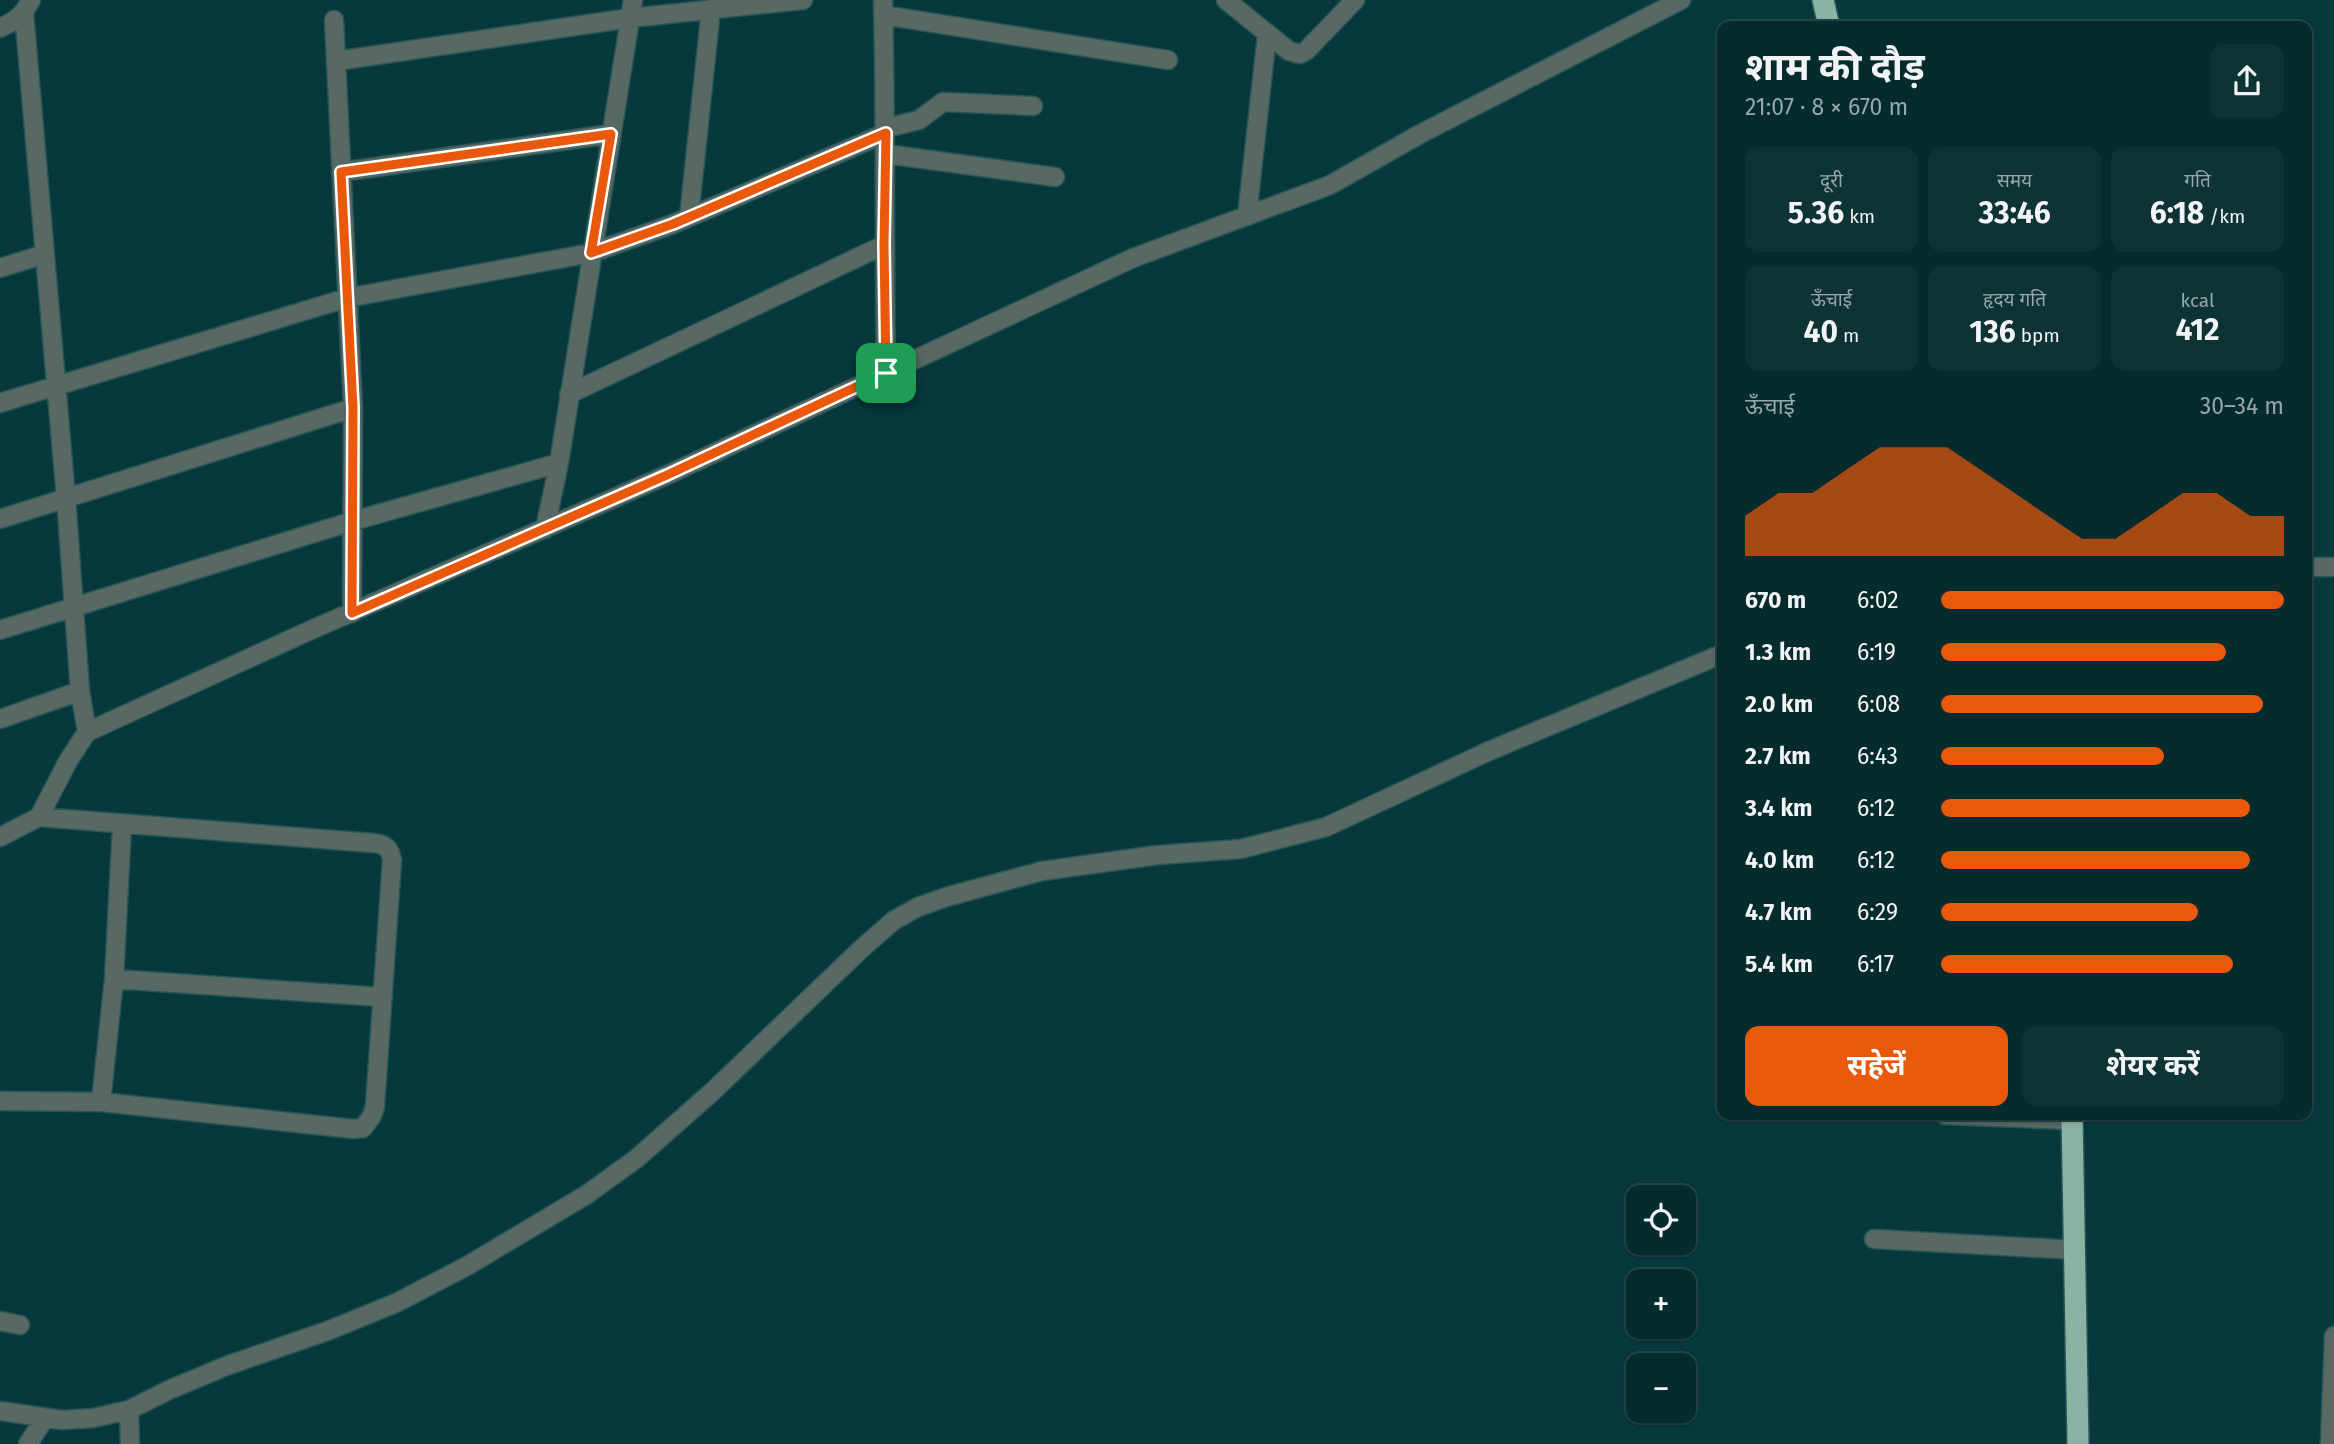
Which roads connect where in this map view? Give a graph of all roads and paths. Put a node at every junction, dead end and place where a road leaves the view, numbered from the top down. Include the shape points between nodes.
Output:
1 (803, 0) edge
2 (1226, 0) edge
3 (1355, 0) edge
4 (1681, 0) edge
5 (1823, 0) edge
6 (28, 6) edge
7 (883, 8) edge
8 (632, 9) edge
9 (711, 9) junction
10 (334, 20) dead end
11 (1828, 21) edge
12 (0, 28) edge
13 (1267, 35) junction
14 (1168, 60) dead end
15 (336, 61) junction
16 (1033, 106) dead end
17 (886, 130) junction
18 (611, 134) junction
19 (886, 155) junction
20 (341, 172) junction
21 (1055, 177) dead end
22 (1247, 216) junction
23 (689, 217) junction
24 (884, 245) junction
25 (591, 253) junction
26 (45, 254) junction
27 (0, 268) edge
28 (347, 298) junction
29 (886, 373) junction
30 (57, 386) junction
31 (569, 394) junction
32 (0, 403) edge
33 (353, 408) junction
34 (559, 463) junction
35 (66, 498) junction
36 (0, 519) edge
37 (352, 521) junction
38 (545, 529) junction
39 (2312, 567) edge
40 (2334, 567) edge
41 (74, 606) junction
42 (352, 613) junction
43 (0, 630) edge
44 (1717, 656) edge
45 (80, 691) junction
46 (0, 719) edge
47 (87, 732) junction
48 (39, 817) junction
49 (122, 825) junction
50 (0, 837) edge
51 (114, 979) junction
52 (382, 997) junction
53 (0, 1101) edge
54 (101, 1102) junction
55 (2072, 1120) edge
56 (1874, 1239) dead end
57 (2076, 1251) junction
58 (0, 1321) edge
59 (20, 1325) dead end
60 (2334, 1336) edge
61 (129, 1410) junction
62 (0, 1411) edge
63 (44, 1418) junction
64 (27, 1444) edge
65 (130, 1444) edge
66 (2078, 1444) edge
67 (2330, 1444) edge

1 - 9 street
2 - 13 street
3 - 13 street via 1303,53 1293,53
4 - 22 street via 1330,185
5 - 11 highway
6 - 12 street via 15,22
6 - 26 street
7 - 14 street
7 - 17 street
8 - 9 street
8 - 15 street
8 - 18 street
9 - 23 street
10 - 15 street
13 - 22 street
15 - 20 street
16 - 17 street via 943,102 919,120
17 - 19 street
17 - 23 street
18 - 20 street
18 - 25 street
19 - 21 street
19 - 24 street
20 - 28 street
22 - 29 street via 1133,258
23 - 25 street
24 - 29 street
24 - 31 street
25 - 28 street
25 - 31 street
26 - 27 street
26 - 30 street
28 - 30 street
28 - 33 street
29 - 38 street
30 - 32 street
30 - 35 street
31 - 34 street
33 - 35 street
33 - 37 street
34 - 37 street
34 - 38 street
35 - 36 street
35 - 41 street
37 - 41 street
37 - 42 street
38 - 42 street
39 - 40 street
41 - 43 street
41 - 45 street
42 - 47 street
44 - 61 street via 1489,751 1326,827 1241,849 1042,871 918,907 893,921 859,951 674,1127 586,1195 396,1303 226,1366
45 - 46 street
45 - 47 street
47 - 48 street
48 - 49 street
48 - 50 street
49 - 51 street
49 - 52 street via 386,845 392,860
51 - 52 street
51 - 54 street
52 - 54 street via 375,1106 363,1128
53 - 54 street
55 - 57 highway
56 - 57 street
57 - 66 highway
58 - 59 street
60 - 67 street
61 - 63 street via 93,1418
61 - 65 street
62 - 63 street
63 - 64 street

